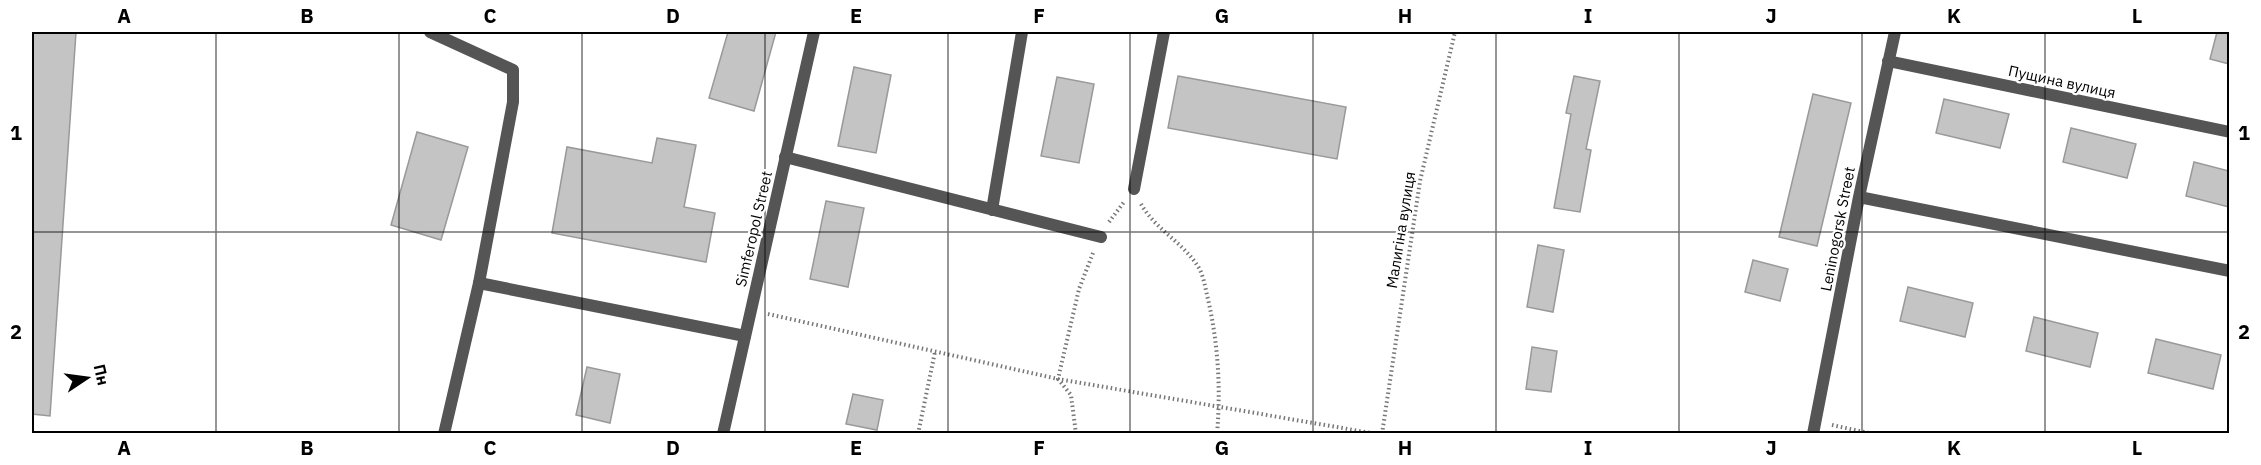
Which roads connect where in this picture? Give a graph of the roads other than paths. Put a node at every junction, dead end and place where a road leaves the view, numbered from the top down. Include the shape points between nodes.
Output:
1 (429, 32) edge
2 (814, 32) edge
3 (1022, 32) edge
4 (1164, 32) edge
5 (1895, 32) edge
6 (1888, 61) junction
7 (2229, 132) edge
8 (785, 157) junction
9 (1134, 189) road end
10 (1859, 197) junction
11 (992, 210) junction
12 (1101, 237) road end
13 (2229, 271) edge
14 (479, 283) junction
15 (745, 336) junction
16 (1814, 428) edge
17 (444, 434) edge
18 (723, 434) edge

1 - 14 street via 513,70 513,102
2 - 8 street, Simferopol Street
3 - 11 street
4 - 9 street
5 - 6 street, Leninogorsk Street
6 - 7 street, Пущина вулиця
6 - 10 street, Leninogorsk Street
8 - 11 street
8 - 15 street, Simferopol Street
10 - 13 street
10 - 16 street, Leninogorsk Street
11 - 12 street
14 - 15 street
14 - 17 street
15 - 18 street, Simferopol Street

